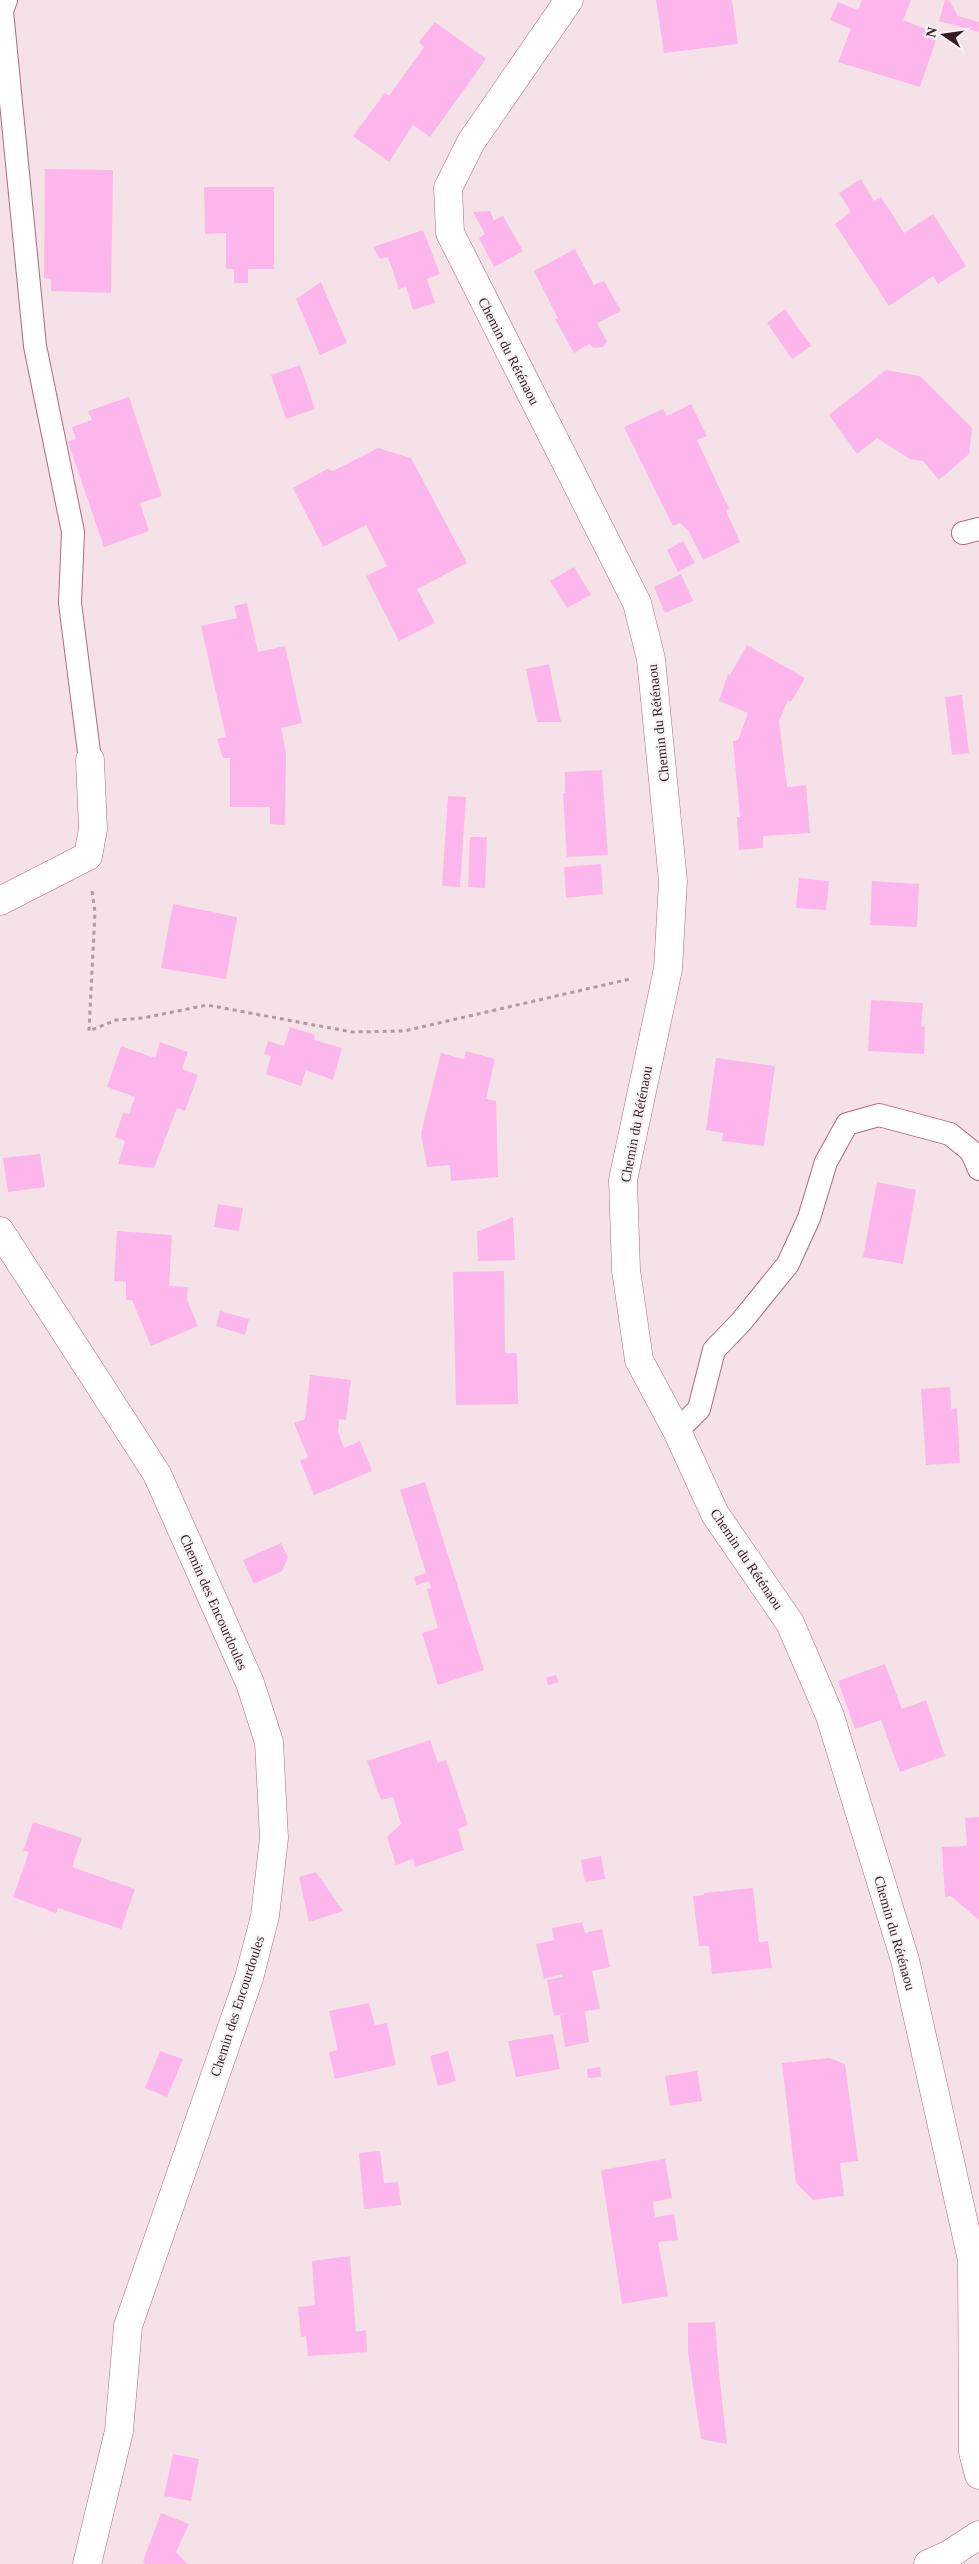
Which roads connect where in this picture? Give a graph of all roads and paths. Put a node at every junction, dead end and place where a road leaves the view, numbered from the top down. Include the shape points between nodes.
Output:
1 (6, 0) edge
2 (569, 0) edge
3 (90, 760) joint
4 (88, 856) junction
5 (0, 902) edge
6 (668, 969) junction
7 (979, 1169) edge
8 (0, 1231) edge
9 (677, 1431) junction
10 (979, 2474) edge
11 (979, 2535) edge
12 (87, 2564) edge
13 (928, 2564) edge

1 - 3 lane via 2,11 35,346 73,532 70,603
2 - 6 street, Chemin du Réténaou via 471,142 448,188 450,233 637,603 652,659 673,881
3 - 4 street via 93,829
4 - 5 street
4 - 6 path via 95,912 88,1032 116,1020 207,1005 352,1032 404,1031
6 - 9 street, Chemin du Réténaou via 622,1180 626,1270 639,1360
7 - 9 lane via 971,1151 950,1134 879,1115 847,1124 826,1162 809,1218 788,1264 714,1350 699,1409
8 - 12 street, Chemin des Encourdoules via 157,1474 250,1683 269,1742 274,1838 265,1916 249,1978 128,2326 119,2431
9 - 10 street, Chemin du Réténaou via 715,1514 790,1623 830,1716 905,1960 972,2260 972,2452
11 - 13 street

